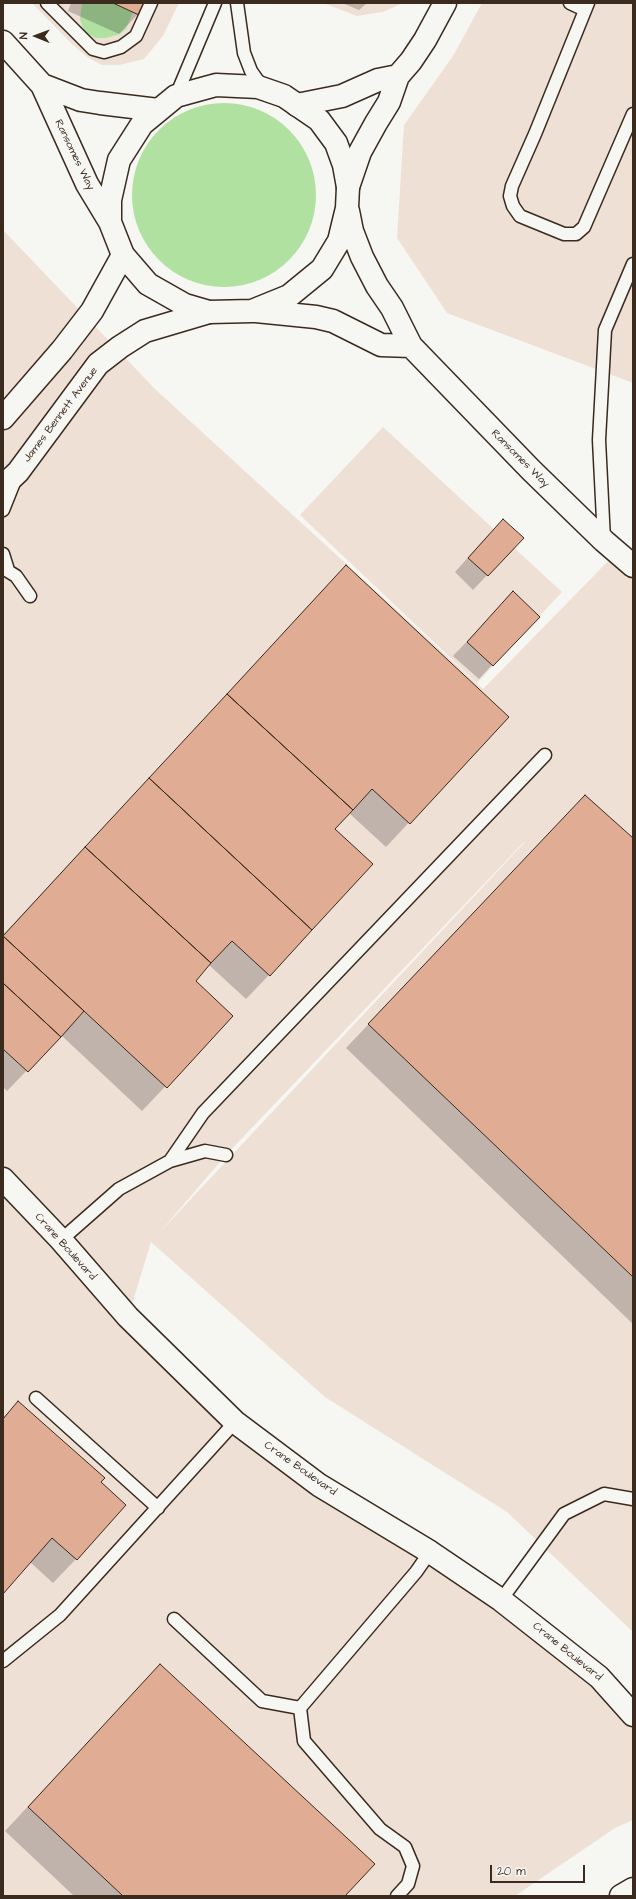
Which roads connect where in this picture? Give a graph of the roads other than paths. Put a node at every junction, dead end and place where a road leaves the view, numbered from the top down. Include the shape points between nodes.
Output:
1 (47, 3) edge
2 (151, 3) edge
3 (215, 3) edge
4 (237, 3) edge
5 (445, 3) edge
6 (570, 3) edge
7 (587, 6) edge
8 (3, 42) edge
9 (398, 76) junction
10 (42, 85) junction
11 (263, 89) junction
12 (176, 96) junction
13 (297, 105) junction
14 (158, 110) junction
15 (633, 114) edge
16 (348, 198) junction
17 (110, 222) junction
18 (123, 255) junction
19 (633, 264) edge
20 (252, 310) junction
21 (209, 312) junction
22 (411, 346) junction
23 (3, 418) edge
24 (10, 479) edge
25 (3, 510) edge
26 (604, 541) junction
27 (3, 554) edge
28 (633, 566) edge
29 (5, 569) edge
30 (30, 596) dead end
31 (545, 755) dead end
32 (226, 1155) dead end
33 (170, 1161) junction
34 (3, 1179) edge
35 (61, 1240) junction
36 (36, 1398) dead end
37 (235, 1422) junction
38 (633, 1499) edge
39 (158, 1508) junction
40 (430, 1552) junction
41 (501, 1600) junction
42 (174, 1619) dead end
43 (3, 1661) edge
44 (300, 1708) junction
45 (633, 1715) edge
46 (633, 1889) edge
47 (397, 1896) edge
48 (621, 1896) edge

1 - 2 lane via 93,49 104,52 121,48 136,36
3 - 12 lane
4 - 11 lane via 244,53 251,71
5 - 9 main road via 426,40
6 - 7 lane
7 - 15 lane via 512,186 510,196 520,216 564,234 576,234 584,227
8 - 10 main road, Ransomes Way
9 - 13 main road via 378,80 342,96
9 - 16 main road via 389,102 360,152
10 - 14 main road, Ransomes Way via 81,100
10 - 17 main road, Ransomes Way via 87,184
11 - 12 main road, Ransomes Way via 216,86
11 - 13 main road, Ransomes Way via 284,96
12 - 14 main road
13 - 16 main road, Ransomes Way via 319,120 336,143 344,165
14 - 17 main road via 142,124 119,160 110,200
16 - 20 main road via 339,241 322,268 289,296
16 - 22 main road, Ransomes Way via 352,231 362,257
17 - 18 main road
18 - 21 main road via 148,284 185,305
18 - 23 main road via 92,311
19 - 26 lane via 605,330 599,440
20 - 21 main road
20 - 22 main road via 316,317 333,322 381,345
21 - 24 main road, James Bennett Avenue via 145,331 98,364
22 - 26 main road, Ransomes Way
24 - 25 lane
26 - 28 main road, Ransomes Way
27 - 29 lane
29 - 30 lane via 16,576
31 - 33 lane via 203,1113
32 - 33 lane via 205,1151
33 - 35 lane via 119,1189
34 - 35 main road, Crane Boulevard
35 - 37 main road, Crane Boulevard via 128,1318
36 - 39 lane
37 - 39 lane
37 - 40 main road, Crane Boulevard via 319,1485
38 - 41 lane via 604,1494 564,1514
39 - 43 lane via 60,1615
40 - 41 main road, Crane Boulevard
40 - 44 lane via 416,1572
41 - 45 main road, Crane Boulevard via 599,1677
42 - 44 lane via 262,1701
44 - 47 lane via 304,1741 380,1829 405,1847 413,1866 408,1884
46 - 48 main road

